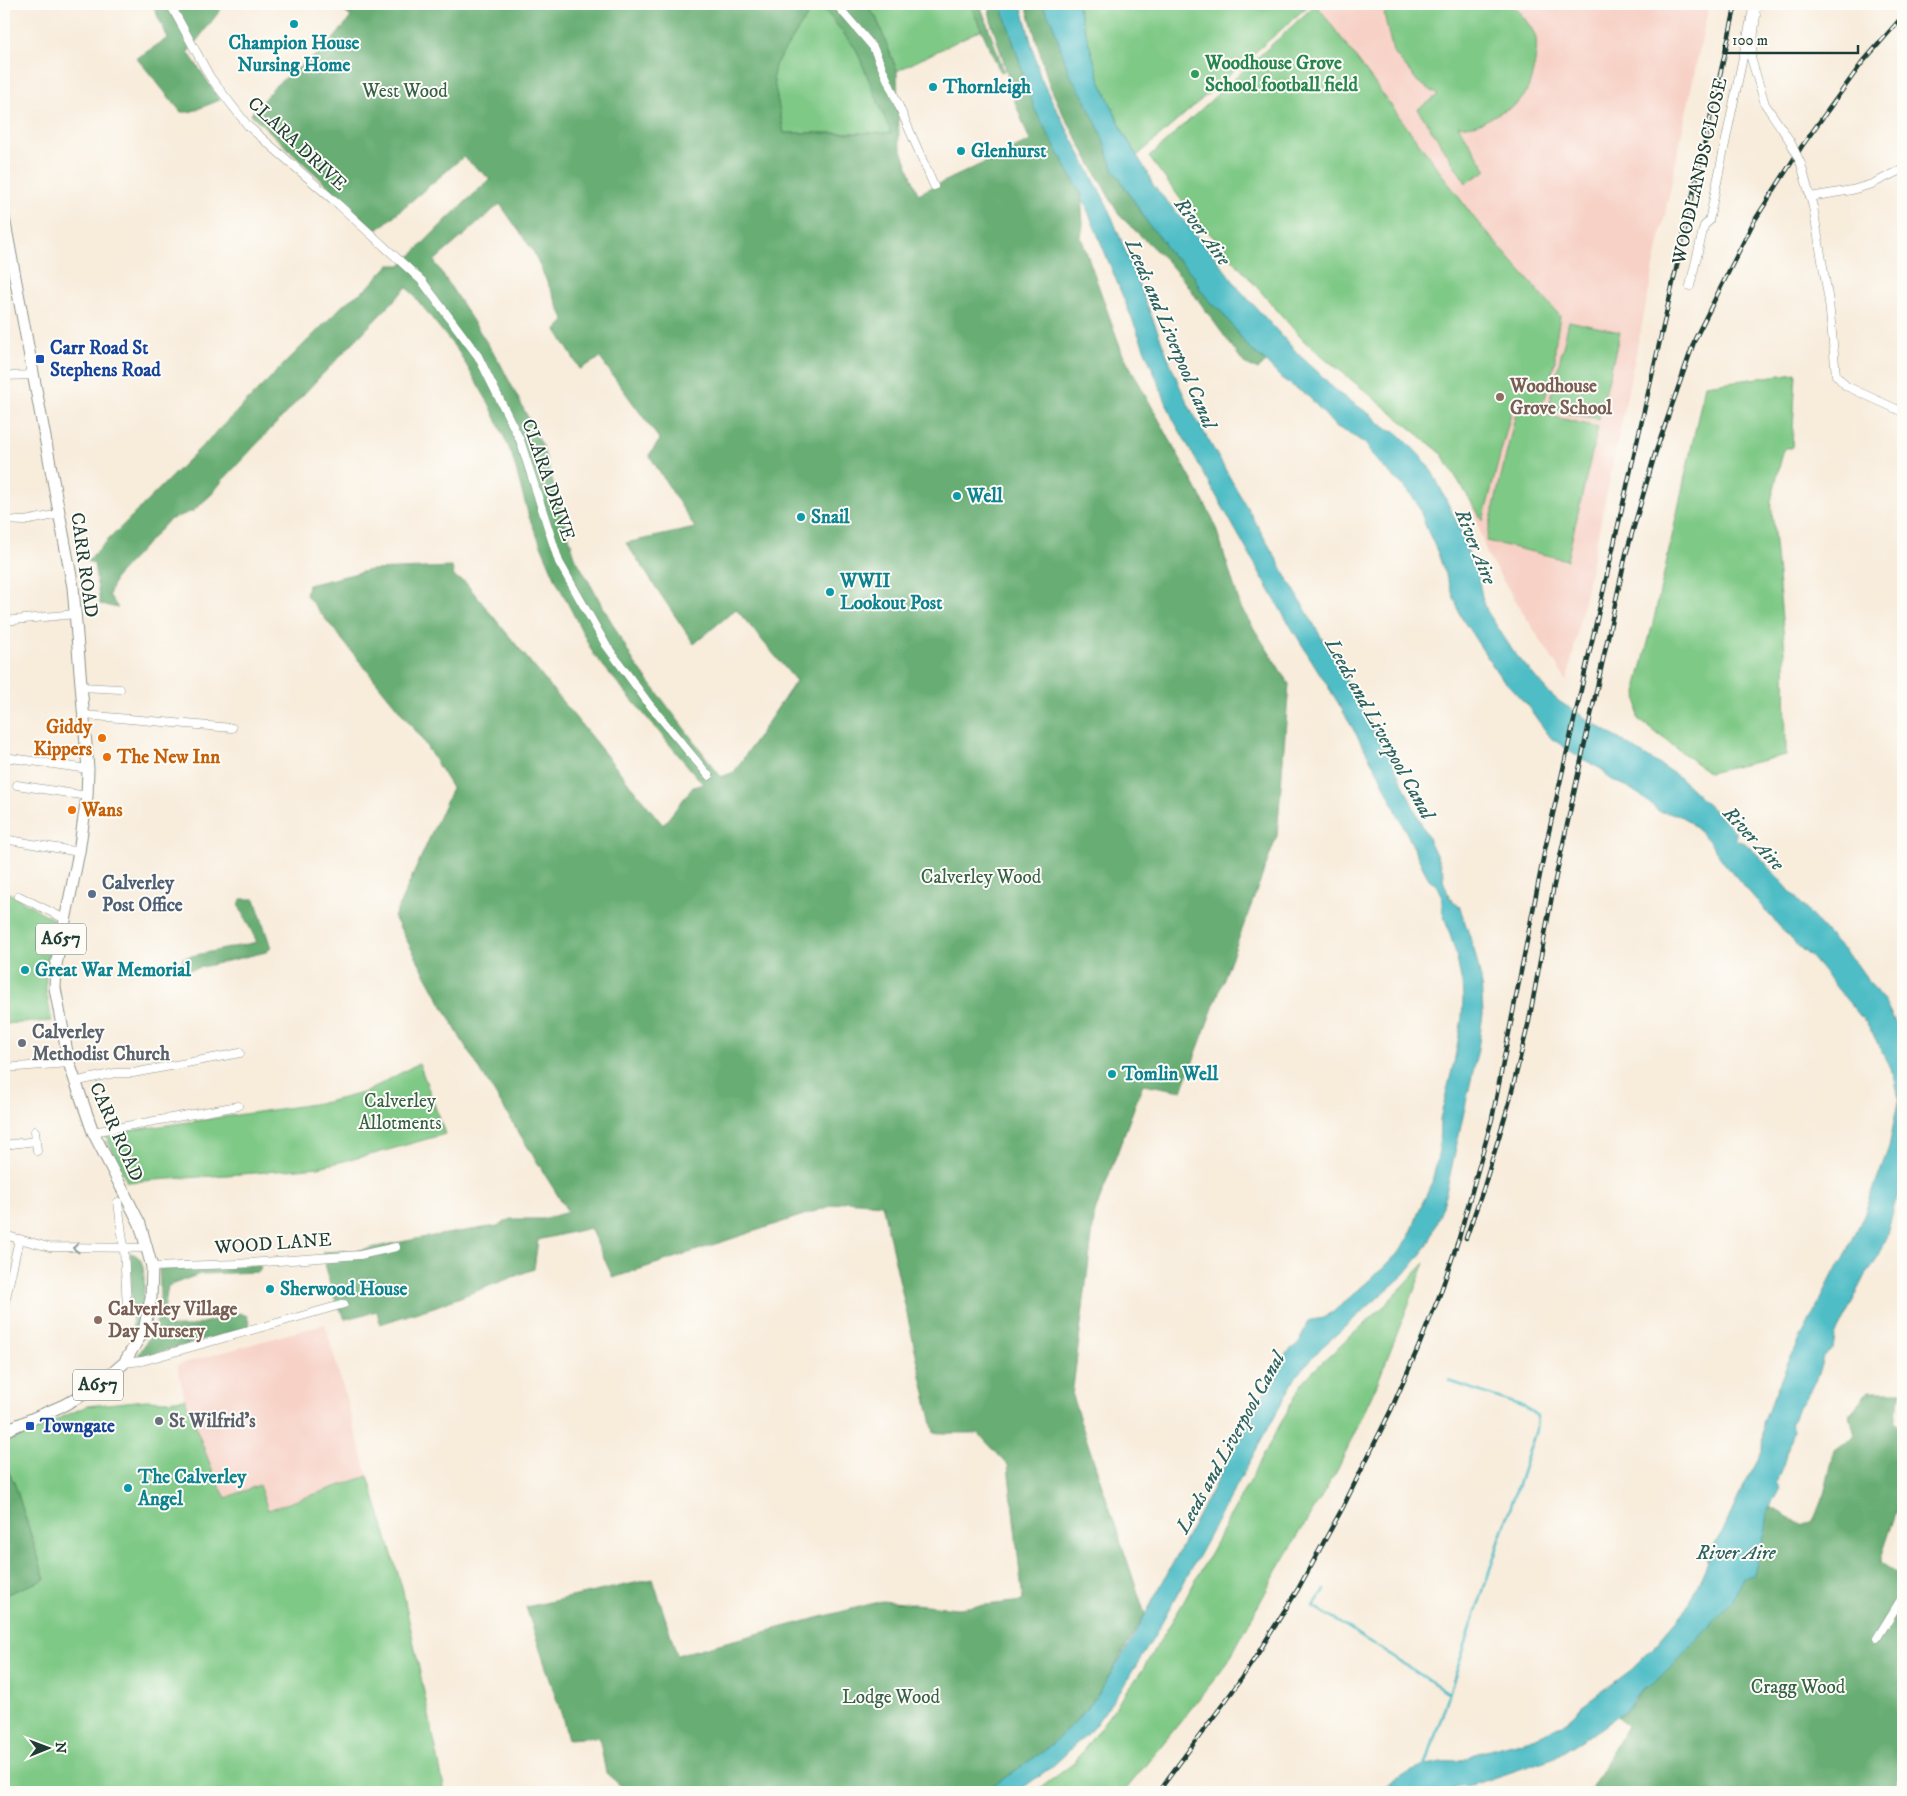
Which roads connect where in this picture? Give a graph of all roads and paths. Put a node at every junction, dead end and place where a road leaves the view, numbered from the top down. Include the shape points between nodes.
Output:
1 (170, 4) edge
2 (836, 4) edge
3 (1757, 6) edge
4 (1903, 170) edge
5 (934, 186) dead end
6 (1810, 198) junction
7 (4, 218) edge
8 (1690, 286) dead end
9 (34, 375) junction
10 (4, 376) edge
11 (1903, 412) edge
12 (60, 514) junction
13 (4, 520) edge
14 (75, 614) junction
15 (4, 621) edge
16 (81, 687) junction
17 (120, 689) dead end
18 (84, 715) junction
19 (232, 728) dead end
20 (4, 757) edge
21 (88, 770) junction
22 (710, 776) dead end
23 (17, 784) dead end
24 (87, 796) junction
25 (4, 839) edge
26 (78, 852) junction
27 (19, 896) dead end
28 (65, 919) junction
29 (240, 1053) dead end
30 (69, 1063) junction
31 (4, 1068) edge
32 (74, 1082) junction
33 (238, 1106) dead end
34 (36, 1131) dead end
35 (93, 1132) junction
36 (36, 1142) junction
37 (4, 1144) edge
38 (37, 1151) dead end
39 (118, 1202) dead end
40 (4, 1235) edge
41 (19, 1239) junction
42 (396, 1246) dead end
43 (148, 1248) junction
44 (124, 1249) junction
45 (152, 1267) junction
46 (344, 1304) dead end
47 (4, 1307) edge
48 (127, 1308) dead end
49 (124, 1363) junction
50 (4, 1431) edge
51 (1903, 1596) edge
52 (1876, 1638) dead end

1 - 22 street, CLARA DRIVE via 210,77 248,126 422,281 478,356 520,440 559,562 606,645
2 - 5 street via 873,47
3 - 6 street, bridge via 1751,58 1765,104 1790,141 1801,164
3 - 8 street, WOODLANDS CLOSE via 1753,9 1709,221 1704,226
4 - 6 street via 1872,184
6 - 11 street via 1829,302 1836,374 1846,386
7 - 9 main road, CARR ROAD / A657
9 - 10 street
9 - 12 main road, CARR ROAD / A657
12 - 13 street via 25,521
12 - 14 main road, CARR ROAD / A657
14 - 15 street
14 - 16 main road, CARR ROAD / A657
16 - 17 street
16 - 18 main road, CARR ROAD / A657
18 - 19 street
18 - 21 main road, CARR ROAD / A657
20 - 21 street
21 - 24 main road, CARR ROAD / A657
23 - 24 street
24 - 26 main road, CARR ROAD / A657
25 - 26 street
26 - 28 main road, CARR ROAD / A657
27 - 28 street
28 - 30 main road, CARR ROAD / A657 via 55,988
29 - 32 street
30 - 31 street
30 - 32 main road, CARR ROAD / A657
32 - 35 main road, CARR ROAD / A657
33 - 35 street
34 - 36 street
35 - 43 main road, CARR ROAD / A657 via 140,1224
36 - 37 street
36 - 38 street
39 - 44 street, CARR ROAD
40 - 41 street
44 -> 41 street via 49,1247
41 - 47 street
42 - 45 street, WOOD LANE via 360,1254
43 - 44 street
43 - 45 main road, CARR ROAD / A657
44 - 48 street, CARR ROAD
45 - 49 main road, CARR ROAD / A657 via 151,1298 144,1330
46 - 49 street via 142,1362
49 - 50 main road, A657 via 96,1388
51 - 52 street

